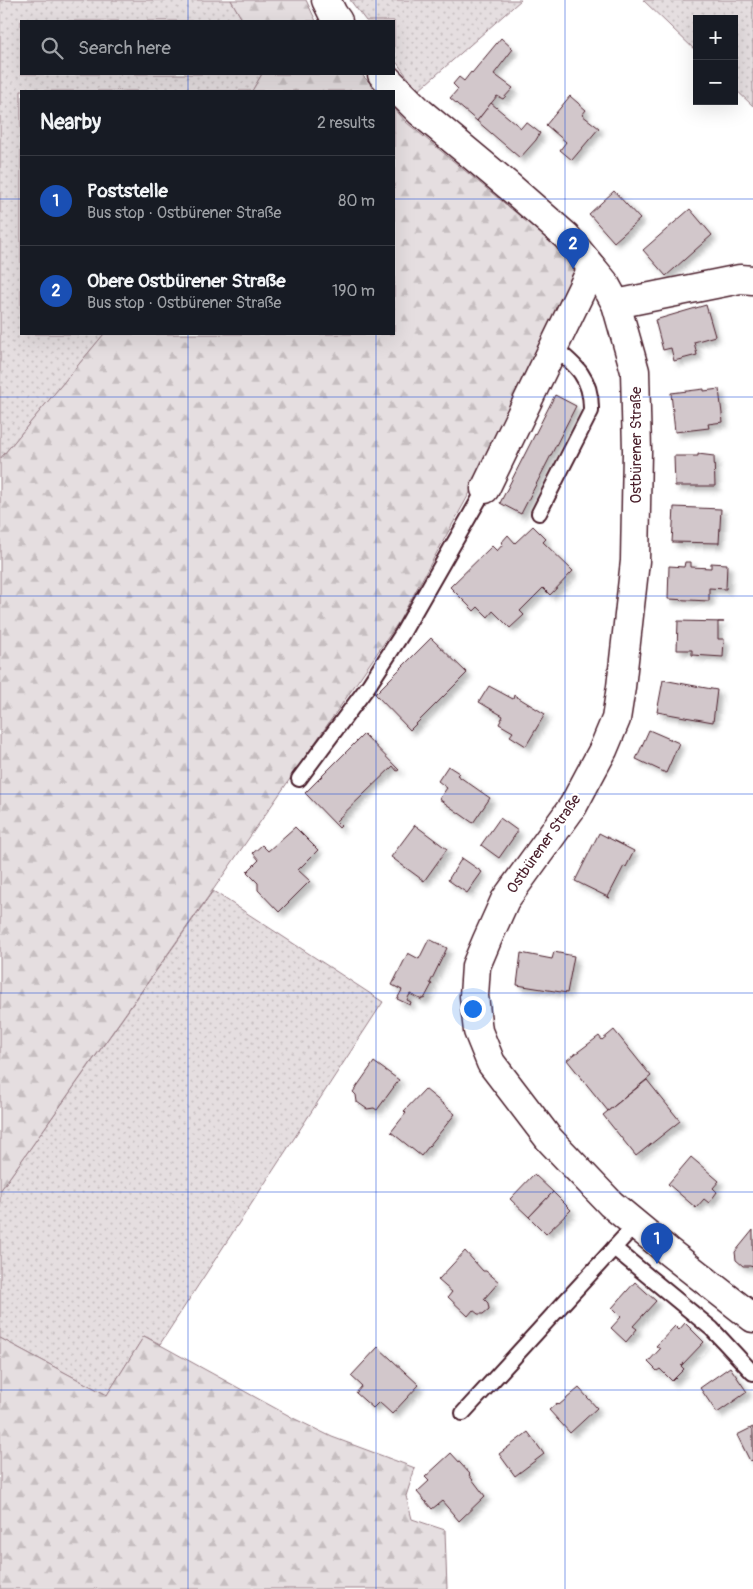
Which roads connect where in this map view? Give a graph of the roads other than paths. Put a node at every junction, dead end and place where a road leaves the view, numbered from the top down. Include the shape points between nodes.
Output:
1 (326, 0) edge
2 (337, 20) edge
3 (383, 75) edge
4 (592, 268) junction
5 (753, 280) edge
6 (616, 304) junction
7 (552, 346) junction
8 (485, 489) joint
9 (539, 513) dead end
10 (299, 779) dead end
11 (635, 1225) junction
12 (614, 1248) junction
13 (753, 1318) edge
14 (753, 1373) edge
15 (464, 1413) dead end

1 - 2 street
3 - 4 street, Ostbürener Straße via 420,112 566,236
4 - 6 street, Ostbürener Straße
4 - 7 street
5 - 6 street via 740,279
6 - 11 street, Ostbürener Straße via 635,371 637,451 634,561 616,719 573,806 505,900 476,966 474,996 478,1031 491,1063 549,1140
7 - 8 street
7 - 9 lane via 575,364 584,378 591,398 591,411
8 - 10 lane via 402,634 369,685
11 - 12 lane
11 - 13 street, Ostbürener Straße
12 - 14 lane via 712,1329
12 - 15 lane

